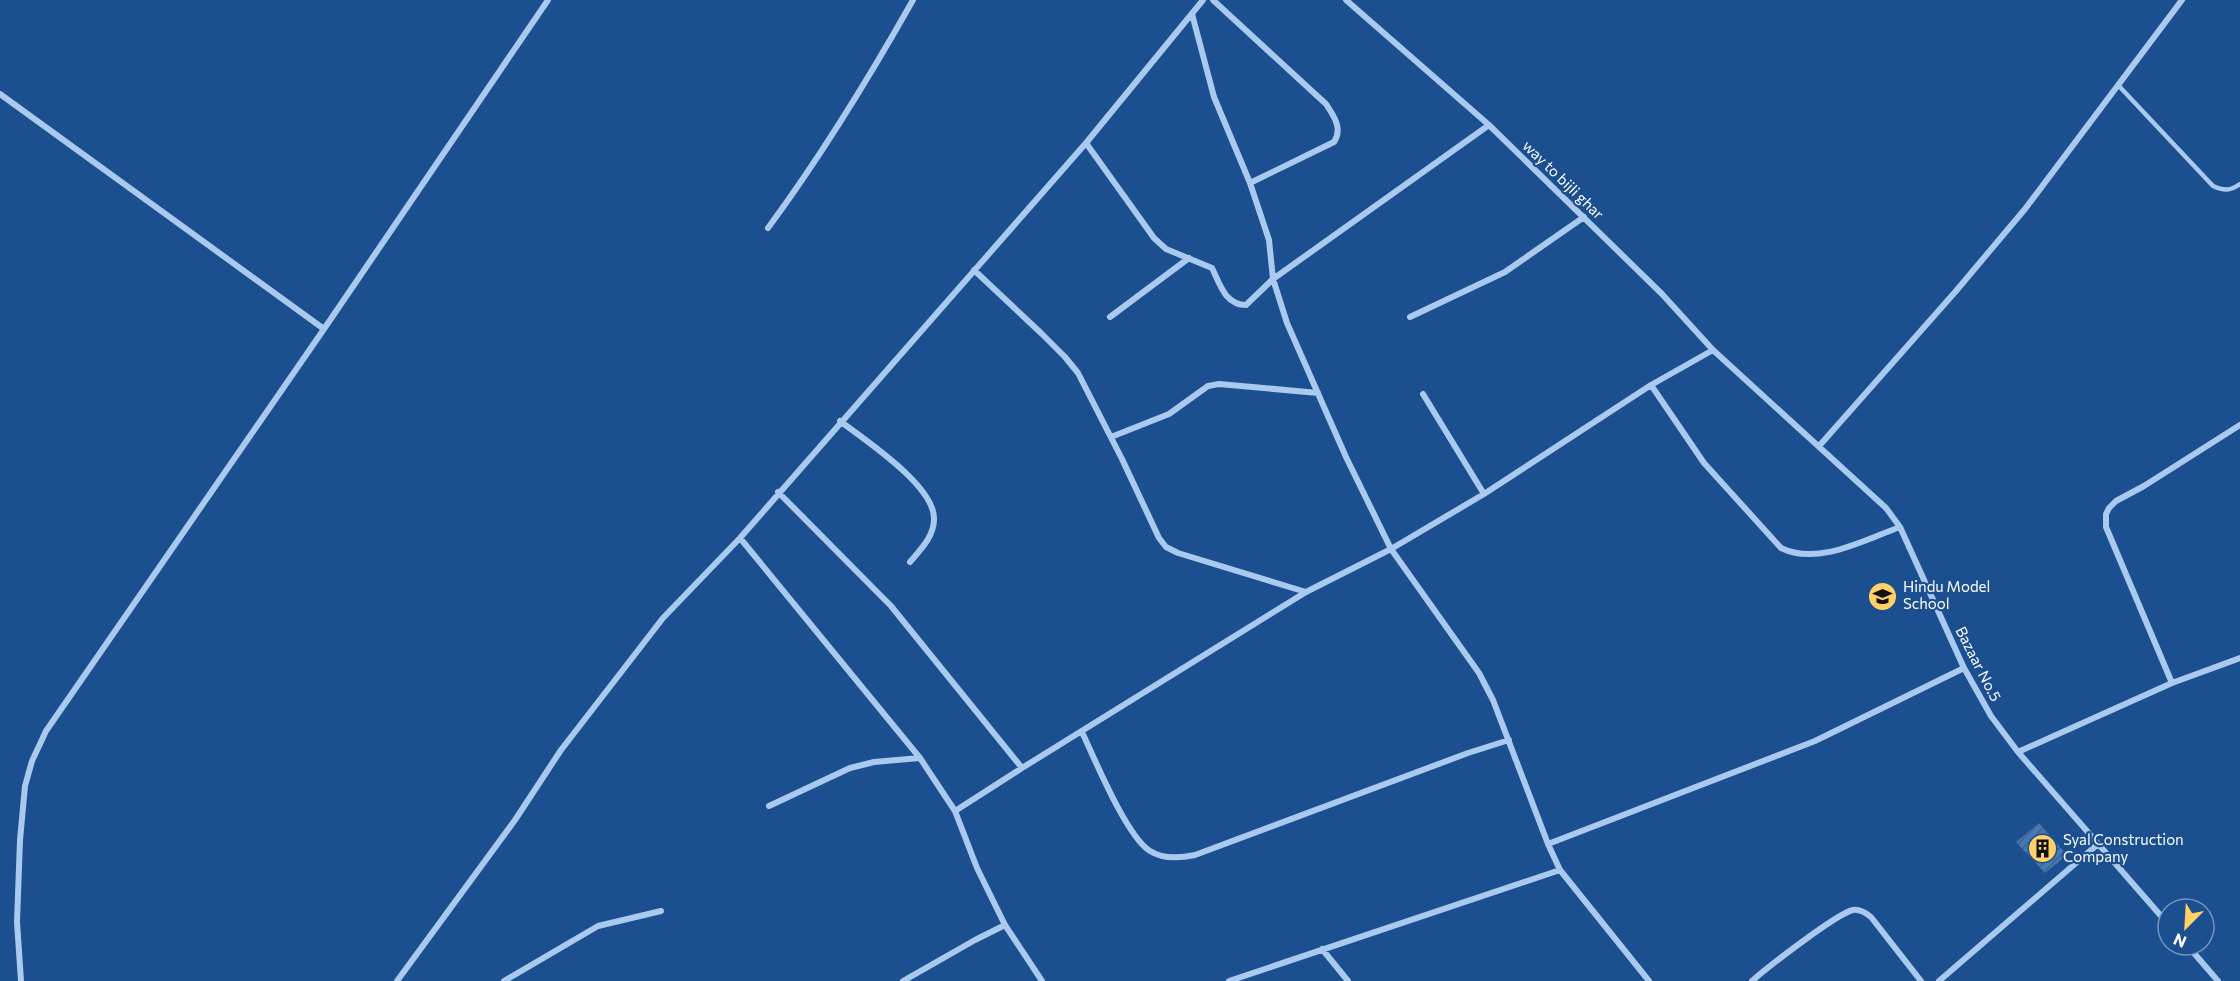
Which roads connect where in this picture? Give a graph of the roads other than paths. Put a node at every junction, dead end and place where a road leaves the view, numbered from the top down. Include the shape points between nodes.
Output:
1 (548, 0) edge
2 (913, 0) edge
3 (1203, 0) edge
4 (1213, 0) edge
5 (1346, 0) edge
6 (2182, 0) edge
7 (1192, 14) junction
8 (2118, 85) junction
9 (0, 94) edge
10 (1489, 125) junction
11 (1086, 142) junction
12 (1250, 183) junction
13 (2240, 184) edge
14 (1584, 217) junction
15 (768, 228) dead end
16 (1189, 258) junction
17 (974, 270) junction
18 (1273, 279) junction
19 (1410, 317) dead end
20 (1110, 318) dead end
21 (324, 329) junction
22 (1713, 350) junction
23 (1651, 385) junction
24 (1753, 388) joint
25 (1318, 393) junction
26 (1423, 394) dead end
27 (840, 421) junction
28 (2240, 425) edge
29 (1111, 436) junction
30 (1820, 446) junction
31 (778, 492) junction
32 (1484, 494) junction
33 (1900, 527) junction
34 (740, 538) junction
35 (1391, 549) junction
36 (909, 562) dead end
37 (1306, 592) junction
38 (2240, 658) edge
39 (1964, 668) junction
40 (2172, 683) junction
41 (1082, 732) junction
42 (1509, 740) junction
43 (2018, 752) junction
44 (920, 758) junction
45 (1022, 768) junction
46 (769, 806) dead end
47 (955, 811) junction
48 (1548, 844) junction
49 (2098, 844) junction
50 (1560, 870) junction
51 (2156, 910) edge
52 (661, 911) dead end
53 (1005, 926) junction
54 (1322, 949) junction
55 (2197, 957) edge
56 (1041, 980) edge
57 (21, 981) edge
58 (397, 981) edge
59 (504, 981) edge
60 (903, 981) edge
61 (1032, 981) edge
62 (1229, 981) edge
63 (1348, 981) edge
64 (1649, 981) edge
65 (1752, 981) edge
66 (1921, 981) edge
67 (1939, 981) edge
68 (2218, 981) edge

1 - 21 street
2 - 15 street via 802,182
3 - 7 street
4 - 12 street via 1326,104 1338,127 1339,135 1334,142
5 - 10 street, way to bijli ghar
6 - 8 street
7 - 11 street
7 - 12 street via 1214,97
8 - 13 lane via 2213,186 2231,190
8 - 30 street via 2025,209
9 - 21 street
10 - 14 street, way to bijli ghar
10 - 18 street
11 - 16 street via 1154,238 1166,249
11 - 17 street
12 - 18 street via 1269,240
14 - 19 street via 1505,272
14 - 22 street, way to bijli ghar
16 - 18 street via 1212,268 1227,299 1237,305 1246,305
16 - 20 street
17 - 27 street
17 - 29 street via 1065,357 1078,373
18 - 25 street via 1287,323
21 - 57 street via 46,731 32,761 20,840 17,922
22 - 23 street
22 - 24 street, way to bijli ghar
23 - 32 street
23 - 33 street via 1704,464 1781,548 1793,554 1824,554
24 - 30 street, Bazaar No.5
25 - 29 street via 1208,386 1169,414
25 - 35 street
26 - 32 street
27 - 31 street
27 - 36 street via 911,477 933,510 931,533
28 - 40 street via 2116,501 2106,514 2106,527
29 - 37 street via 1166,547
30 - 33 street, Bazaar No.5 via 1886,508
31 - 34 street
31 - 45 street via 891,606
32 - 35 street
33 - 39 street, Bazaar No.5
34 - 44 street
34 - 58 street via 663,618 582,722
35 - 37 street
35 - 42 street via 1479,673
37 - 41 street
38 - 40 street
39 - 43 street, Bazaar No.5
39 - 48 street via 1815,741
40 - 43 street
41 - 42 street via 1130,830 1151,852 1178,858
41 - 45 street
42 - 48 street
43 - 49 street, Bazaar No.5
44 - 46 street via 850,768
44 - 47 street
45 - 47 street
47 - 53 street
48 - 50 street
49 - 51 street, Bazaar No.5
49 - 67 street
50 - 54 street
50 - 64 street
52 - 59 street via 598,926
53 - 56 street
53 - 60 street
54 - 62 street
54 - 63 street
55 - 68 street
56 - 61 street
65 - 66 street via 1852,910 1871,916

